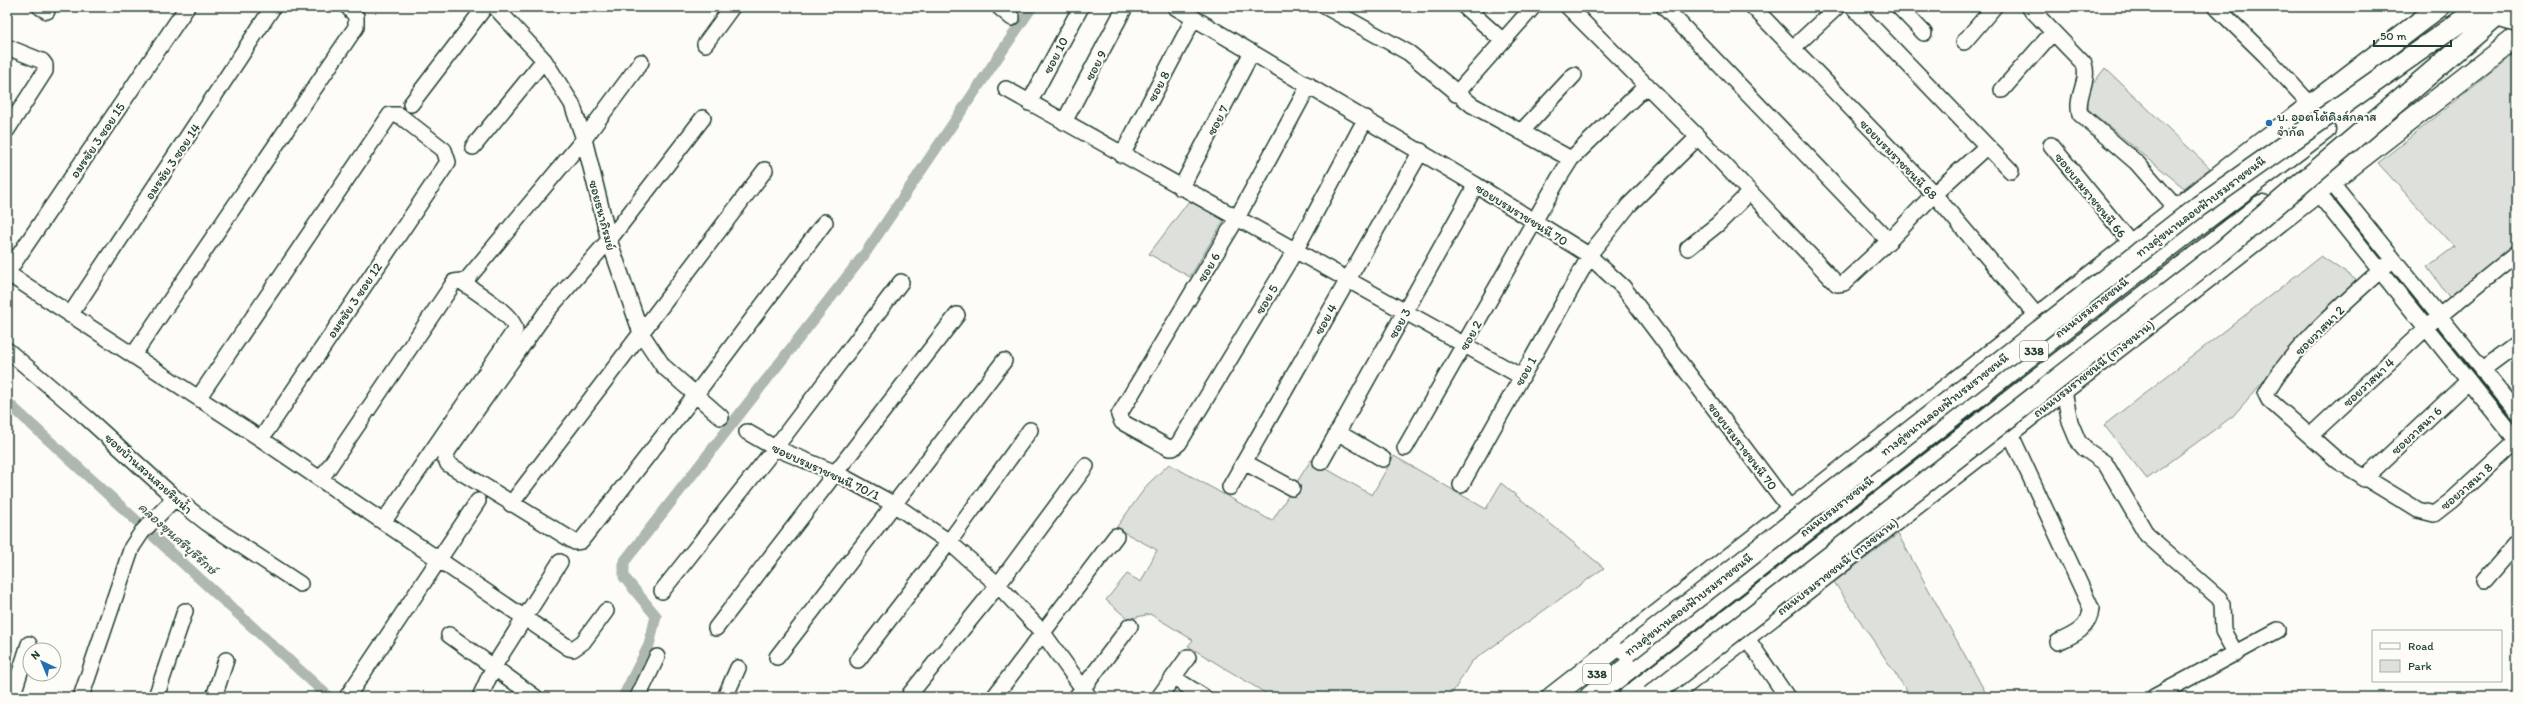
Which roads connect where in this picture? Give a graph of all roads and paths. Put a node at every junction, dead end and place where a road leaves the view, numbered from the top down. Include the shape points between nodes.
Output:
1 (187, 7) edge
2 (273, 7) edge
3 (348, 7) edge
4 (485, 7) edge
5 (495, 7) edge
6 (732, 7) edge
7 (1000, 7) edge
8 (1081, 7) edge
9 (1125, 7) edge
10 (1175, 7) edge
11 (1326, 7) edge
12 (1465, 7) edge
13 (1533, 7) edge
14 (1568, 7) edge
15 (1664, 7) edge
16 (1753, 7) edge
17 (1837, 7) edge
18 (1853, 7) edge
19 (1899, 7) edge
20 (1994, 7) edge
21 (2029, 7) edge
22 (2216, 7) edge
23 (2439, 7) edge
24 (2480, 7) edge
25 (2492, 7) edge
26 (2508, 7) edge
27 (2517, 11) edge
28 (1012, 18) dead end
29 (1194, 18) junction
30 (2517, 22) edge
31 (2053, 32) junction
32 (1924, 33) dead end
33 (2517, 37) edge
34 (1503, 41) junction
35 (1964, 42) dead end
36 (705, 44) dead end
37 (7, 47) edge
38 (1793, 48) junction
39 (1252, 52) junction
40 (544, 60) junction
41 (641, 62) dead end
42 (1574, 75) dead end
43 (1309, 85) junction
44 (1647, 85) junction
45 (1006, 89) dead end
46 (2002, 90) dead end
47 (1456, 94) junction
48 (1029, 102) junction
49 (412, 104) dead end
50 (2311, 105) junction
51 (703, 118) dead end
52 (1366, 118) junction
53 (1064, 122) junction
54 (7, 130) edge
55 (1521, 132) junction
56 (1698, 137) junction
57 (584, 139) junction
58 (2051, 145) dead end
59 (1987, 146) junction
60 (474, 147) dead end
61 (1420, 151) junction
62 (1122, 154) junction
63 (1571, 159) junction
64 (765, 170) dead end
65 (2011, 171) dead end
66 (1476, 185) junction
67 (2324, 187) junction
68 (1181, 188) junction
69 (1750, 192) junction
70 (1934, 194) junction
71 (2177, 209) junction
72 (1237, 218) junction
73 (1533, 221) junction
74 (825, 222) dead end
75 (609, 240) junction
76 (1889, 241) junction
77 (2132, 244) junction
78 (1688, 248) dead end
79 (1295, 251) junction
80 (2517, 253) edge
81 (1590, 257) junction
82 (2392, 260) junction
83 (2379, 272) junction
84 (7, 273) edge
85 (469, 277) dead end
86 (1347, 280) junction
87 (901, 282) dead end
88 (1405, 312) junction
89 (70, 315) junction
90 (957, 315) dead end
91 (2038, 317) junction
92 (2438, 317) junction
93 (2426, 329) junction
94 (641, 332) junction
95 (2517, 344) edge
96 (1464, 345) junction
97 (7, 350) edge
98 (134, 354) junction
99 (1004, 361) dead end
100 (2482, 370) junction
101 (1522, 377) junction
102 (2468, 381) junction
103 (2064, 391) junction
104 (696, 394) junction
105 (199, 397) junction
106 (2517, 412) edge
107 (721, 417) dead end
108 (1030, 430) dead end
109 (748, 432) dead end
110 (1337, 432) junction
111 (2010, 433) junction
112 (1146, 435) joint
113 (2310, 436) junction
114 (262, 439) junction
115 (2517, 441) edge
116 (775, 448) junction
117 (1405, 448) dead end
118 (1383, 459) dead end
119 (1244, 462) junction
120 (1321, 462) dead end
121 (1086, 466) dead end
122 (836, 473) junction
123 (321, 479) junction
124 (2364, 479) junction
125 (1460, 485) dead end
126 (1230, 487) dead end
127 (1292, 488) dead end
128 (174, 498) junction
129 (478, 501) dead end
130 (511, 504) junction
131 (895, 505) junction
132 (1792, 510) junction
133 (384, 521) junction
134 (1116, 536) dead end
135 (949, 542) junction
136 (2517, 543) edge
137 (439, 559) junction
138 (560, 562) dead end
139 (2485, 580) dead end
140 (300, 584) dead end
141 (998, 585) junction
142 (662, 591) dead end
143 (185, 611) dead end
144 (606, 611) dead end
145 (526, 618) junction
146 (1130, 626) dead end
147 (716, 628) dead end
148 (2278, 630) dead end
149 (1044, 633) junction
150 (450, 635) dead end
151 (1746, 636) junction
152 (2058, 642) dead end
153 (2236, 654) junction
154 (657, 657) dead end
155 (777, 657) dead end
156 (1188, 657) dead end
157 (226, 660) dead end
158 (858, 660) dead end
159 (22, 666) edge
160 (494, 666) junction
161 (738, 668) dead end
162 (1174, 678) junction
163 (349, 692) edge
164 (910, 694) dead end
165 (1082, 694) edge
166 (12, 697) edge
167 (81, 697) edge
168 (156, 697) edge
169 (214, 697) edge
170 (480, 697) edge
171 (535, 697) edge
172 (638, 697) edge
173 (725, 697) edge
174 (994, 697) edge
175 (1159, 697) edge
176 (1204, 697) edge
177 (1552, 697) edge
178 (1568, 697) edge
179 (1591, 697) edge
180 (1650, 697) edge
181 (1787, 697) edge
182 (2154, 697) edge

1 - 84 street, อมรชัย 3 ซอย 15
2 - 89 street, อมรชัย 3 ซอย 14
3 - 98 street via 356,16 356,27
4 - 49 street
5 - 40 street, ซอยธนาภิรมย์
6 - 36 street
7 - 28 street
8 - 48 street, ซอย 10
9 - 53 street, ซอย 9
10 - 29 street, ซอยบรมราชชนนี 70
11 - 47 street via 1409,53
12 - 34 street
13 - 34 street
14 - 44 street
15 - 76 street
16 - 38 street, ซอยบรมราชชนนี 68
17 - 38 street
18 - 59 street
19 - 32 street
20 - 35 street
21 - 31 street
22 - 50 street via 2266,55
23 - 50 main road, 338
24 - 178 main road, ทางคู่ขนานลอยฟ้าบรมราชชนนี / 338, bridge via 2199,206
24 - 179 highway, ถนนบรมราชชนนี / 338
25 - 30 main road, bridge via 2503,18
26 - 180 main road, bridge via 2222,251
27 - 180 highway, ถนนบรมราชชนนี / 338 via 2389,112 2185,264
29 - 39 street, ซอยบรมราชชนนี 70
29 - 62 street, ซอย 8
31 - 46 street
31 - 71 street via 2084,64 2087,72 2077,105 2080,114 2137,163
33 - 67 main road, ถนนบรมราชชนนี (ทางขนาน)
34 - 47 street
37 - 54 street via 42,61 45,71
38 - 70 street, ซอยบรมราชชนนี 68
39 - 43 street, ซอยบรมราชชนนี 70
39 - 68 street, ซอย 7
40 - 57 street, ซอยธนาภิรมย์ via 572,104
40 - 60 street
41 - 57 street
42 - 55 street
43 - 52 street, ซอยบรมราชชนนี 70
43 - 72 street, ซอย 6
44 - 56 street
44 - 63 street, ซอย 2
45 - 48 street
47 - 55 street
48 - 53 street
50 - 71 main road, 338
51 - 75 street
52 - 61 street, ซอยบรมราชชนนี 70
52 - 79 street, ซอย 5
53 - 62 street
55 - 63 street
56 - 69 street
56 - 81 street, ซอย 1 via 1629,205
57 - 75 street, ซอยธนาภิรมย์
57 - 85 street
58 - 77 street, ซอยบรมราชชนนี 66
59 - 65 street
59 - 70 street
61 - 66 street, ซอยบรมราชชนนี 70
61 - 86 street, ซอย 4
62 - 68 street
63 - 73 street, ซอย 2
64 - 94 street
66 - 73 street, ซอยบรมราชชนนี 70
66 - 88 street, ซอย 3
67 - 82 street
67 - 83 street
67 - 103 main road, ถนนบรมราชชนนี (ทางขนาน)
68 - 72 street
69 - 76 street via 1837,284 1844,283
69 - 78 street via 1718,224
70 - 76 street
70 - 91 street, ซอยบรมราชชนนี 68
71 - 77 main road, 338
72 - 79 street
72 - 112 street, ซอย 6 via 1119,415 1120,420
73 - 81 street, ซอยบรมราชชนนี 70
73 - 96 street, ซอย 2
74 - 104 street
75 - 94 street, ซอยธนาภิรมย์
75 - 130 street via 547,310 446,453 448,464
77 - 91 main road, 338
79 - 86 street
79 - 112 street, ซอย 5 via 1176,447 1169,448
80 - 92 street, ซอยวาสนา 4
81 - 101 street, ซอย 1
81 - 132 street, ซอยบรมราชชนนี 70 via 1623,287 1642,310
82 - 83 street, ซอยวาสนา 2
82 - 92 street
83 - 93 street
83 - 113 street, ซอยวาสนา 2 via 2308,340 2278,374 2266,394 2269,400
84 - 89 street
86 - 88 street
86 - 119 street, ซอย 4
87 - 116 street
88 - 96 street
88 - 110 street, ซอย 3
89 - 98 street
90 - 122 street
91 - 132 main road, 338
92 - 93 street, ซอยวาสนา 4
92 - 100 street
93 - 102 street
93 - 113 street, ซอยวาสนา 4
94 - 104 street, ซอยธนาภิรมย์ via 663,366
94 - 130 street
95 - 100 street
96 - 101 street
96 - 117 street, ซอย 2
97 - 128 street, ซอยบ้านสวนสวยริมน้ำ via 87,418
98 - 105 street
99 - 131 street
100 - 106 street
101 - 125 street, ซอย 1
102 - 115 street
102 - 124 street, ซอยวาสนา 6
103 - 111 main road, ถนนบรมราชชนนี (ทางขนาน)
103 - 153 street via 2070,422 2078,441 2105,463 2147,535 2219,598 2222,604 2223,631
104 - 107 street, ซอยธนาภิรมย์
104 - 130 street via 581,541 575,542
105 - 114 street
105 - 114 street, อมรชัย 3 ซอย 12 via 390,115 399,115 444,150 448,162
108 - 135 street
109 - 116 street, ซอยบรมราชชนนี 70/1
110 - 118 street
110 - 120 street, ซอย 3
111 - 151 main road, ถนนบรมราชชนนี (ทางขนาน)
111 - 152 street via 2091,608 2090,618 2084,627
113 - 124 street
114 - 123 street
115 - 124 street, ซอยวาสนา 8 via 2434,514 2418,510
116 - 122 street, ซอยบรมราชชนนี 70/1
116 - 142 street
119 - 126 street, ซอย 4
119 - 127 street
121 - 141 street
122 - 131 street, ซอยบรมราชชนนี 70/1
122 - 147 street
123 - 133 street
123 - 133 street via 451,286 454,282 461,281 508,316 515,325 515,330
128 - 140 street, ซอยบ้านสวนสวยริมน้ำ via 207,523
128 - 167 street via 142,532 128,559
129 - 137 street
131 - 135 street, ซอยบรมราชชนนี 70/1
131 - 155 street
132 - 177 main road, 338
133 - 137 street
134 - 149 street
135 - 141 street, ซอยบรมราชชนนี 70/1
135 - 158 street
136 - 139 street
137 - 145 street
137 - 163 street
138 - 145 street
141 - 149 street, ซอยบรมราชชนนี 70/1
141 - 164 street
143 - 168 street
144 - 145 street via 583,642 573,649
145 - 160 street
146 - 165 street
148 - 153 street
149 - 165 street, ซอยบรมราชชนนี 70/1
149 - 174 street
150 - 160 street
151 - 180 main road, ถนนบรมราชชนนี (ทางขนาน)
151 - 181 street
153 - 182 street
154 - 172 street
156 - 162 street
157 - 169 street
159 - 166 street
160 - 170 street
160 - 171 street
161 - 173 street
162 - 175 street
162 - 176 street

